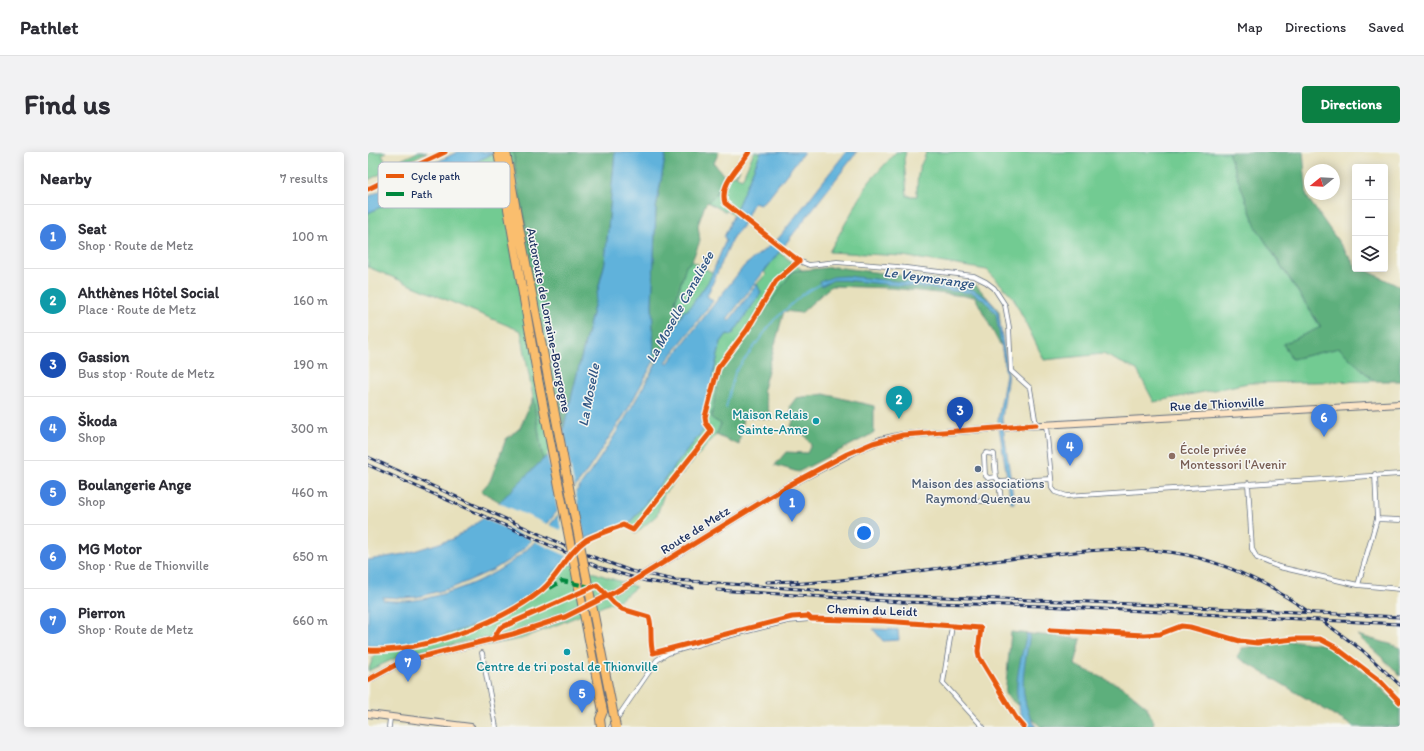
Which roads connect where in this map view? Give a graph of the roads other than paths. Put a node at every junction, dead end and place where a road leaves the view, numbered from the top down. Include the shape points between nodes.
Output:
1 (510, 174) edge
2 (507, 208) edge
3 (799, 261) dead end
4 (1400, 404) edge
5 (1046, 424) junction
6 (1036, 425) junction
7 (1375, 474) junction
8 (1400, 474) edge
9 (996, 477) junction
10 (1050, 479) junction
11 (999, 482) junction
12 (1248, 483) junction
13 (968, 501) dead end
14 (1376, 519) junction
15 (1400, 520) edge
16 (1358, 585) junction
17 (1400, 589) edge
18 (952, 626) junction
19 (981, 628) dead end
20 (482, 653) dead end
21 (369, 681) edge
22 (603, 711) junction
23 (368, 713) edge
24 (390, 718) junction
25 (389, 727) edge
26 (471, 727) edge
27 (496, 727) edge
28 (601, 727) edge
29 (606, 727) edge
30 (611, 727) edge
31 (616, 727) edge
32 (983, 727) edge

1 - 31 highway, Autoroute de Lorraine-Bourgogne, bridge
2 - 22 highway, Autoroute de Lorraine-Bourgogne, bridge
3 - 6 street via 809,265 837,262 898,267 974,276 986,282 994,288 1005,305 1011,371 1032,392
4 - 5 main road, Rue de Thionville
5 - 6 main road, Rue de Thionville
5 - 10 street
6 - 21 main road, Route de Metz, bridge via 903,435 881,440 847,454 791,484 617,591 565,617 513,634 401,662
7 - 8 street
7 - 12 street
7 - 14 street
9 - 9 street via 994,454 986,453 985,475 988,478
9 - 11 street
10 - 11 street
10 - 12 street via 1055,492 1067,496
11 - 13 street via 1001,501
12 - 16 street via 1252,549 1257,558 1279,567
14 - 15 street
14 - 16 street
16 - 17 street
18 - 19 street, Chemin du Leidt
18 - 30 street, Chemin du Leidt via 811,619 767,626 668,653 657,660
18 - 32 street via 943,683
20 - 27 street
22 - 28 highway
22 - 29 highway, Autoroute de Lorraine-Bourgogne
23 - 24 main road
24 - 25 street
24 - 26 main road

